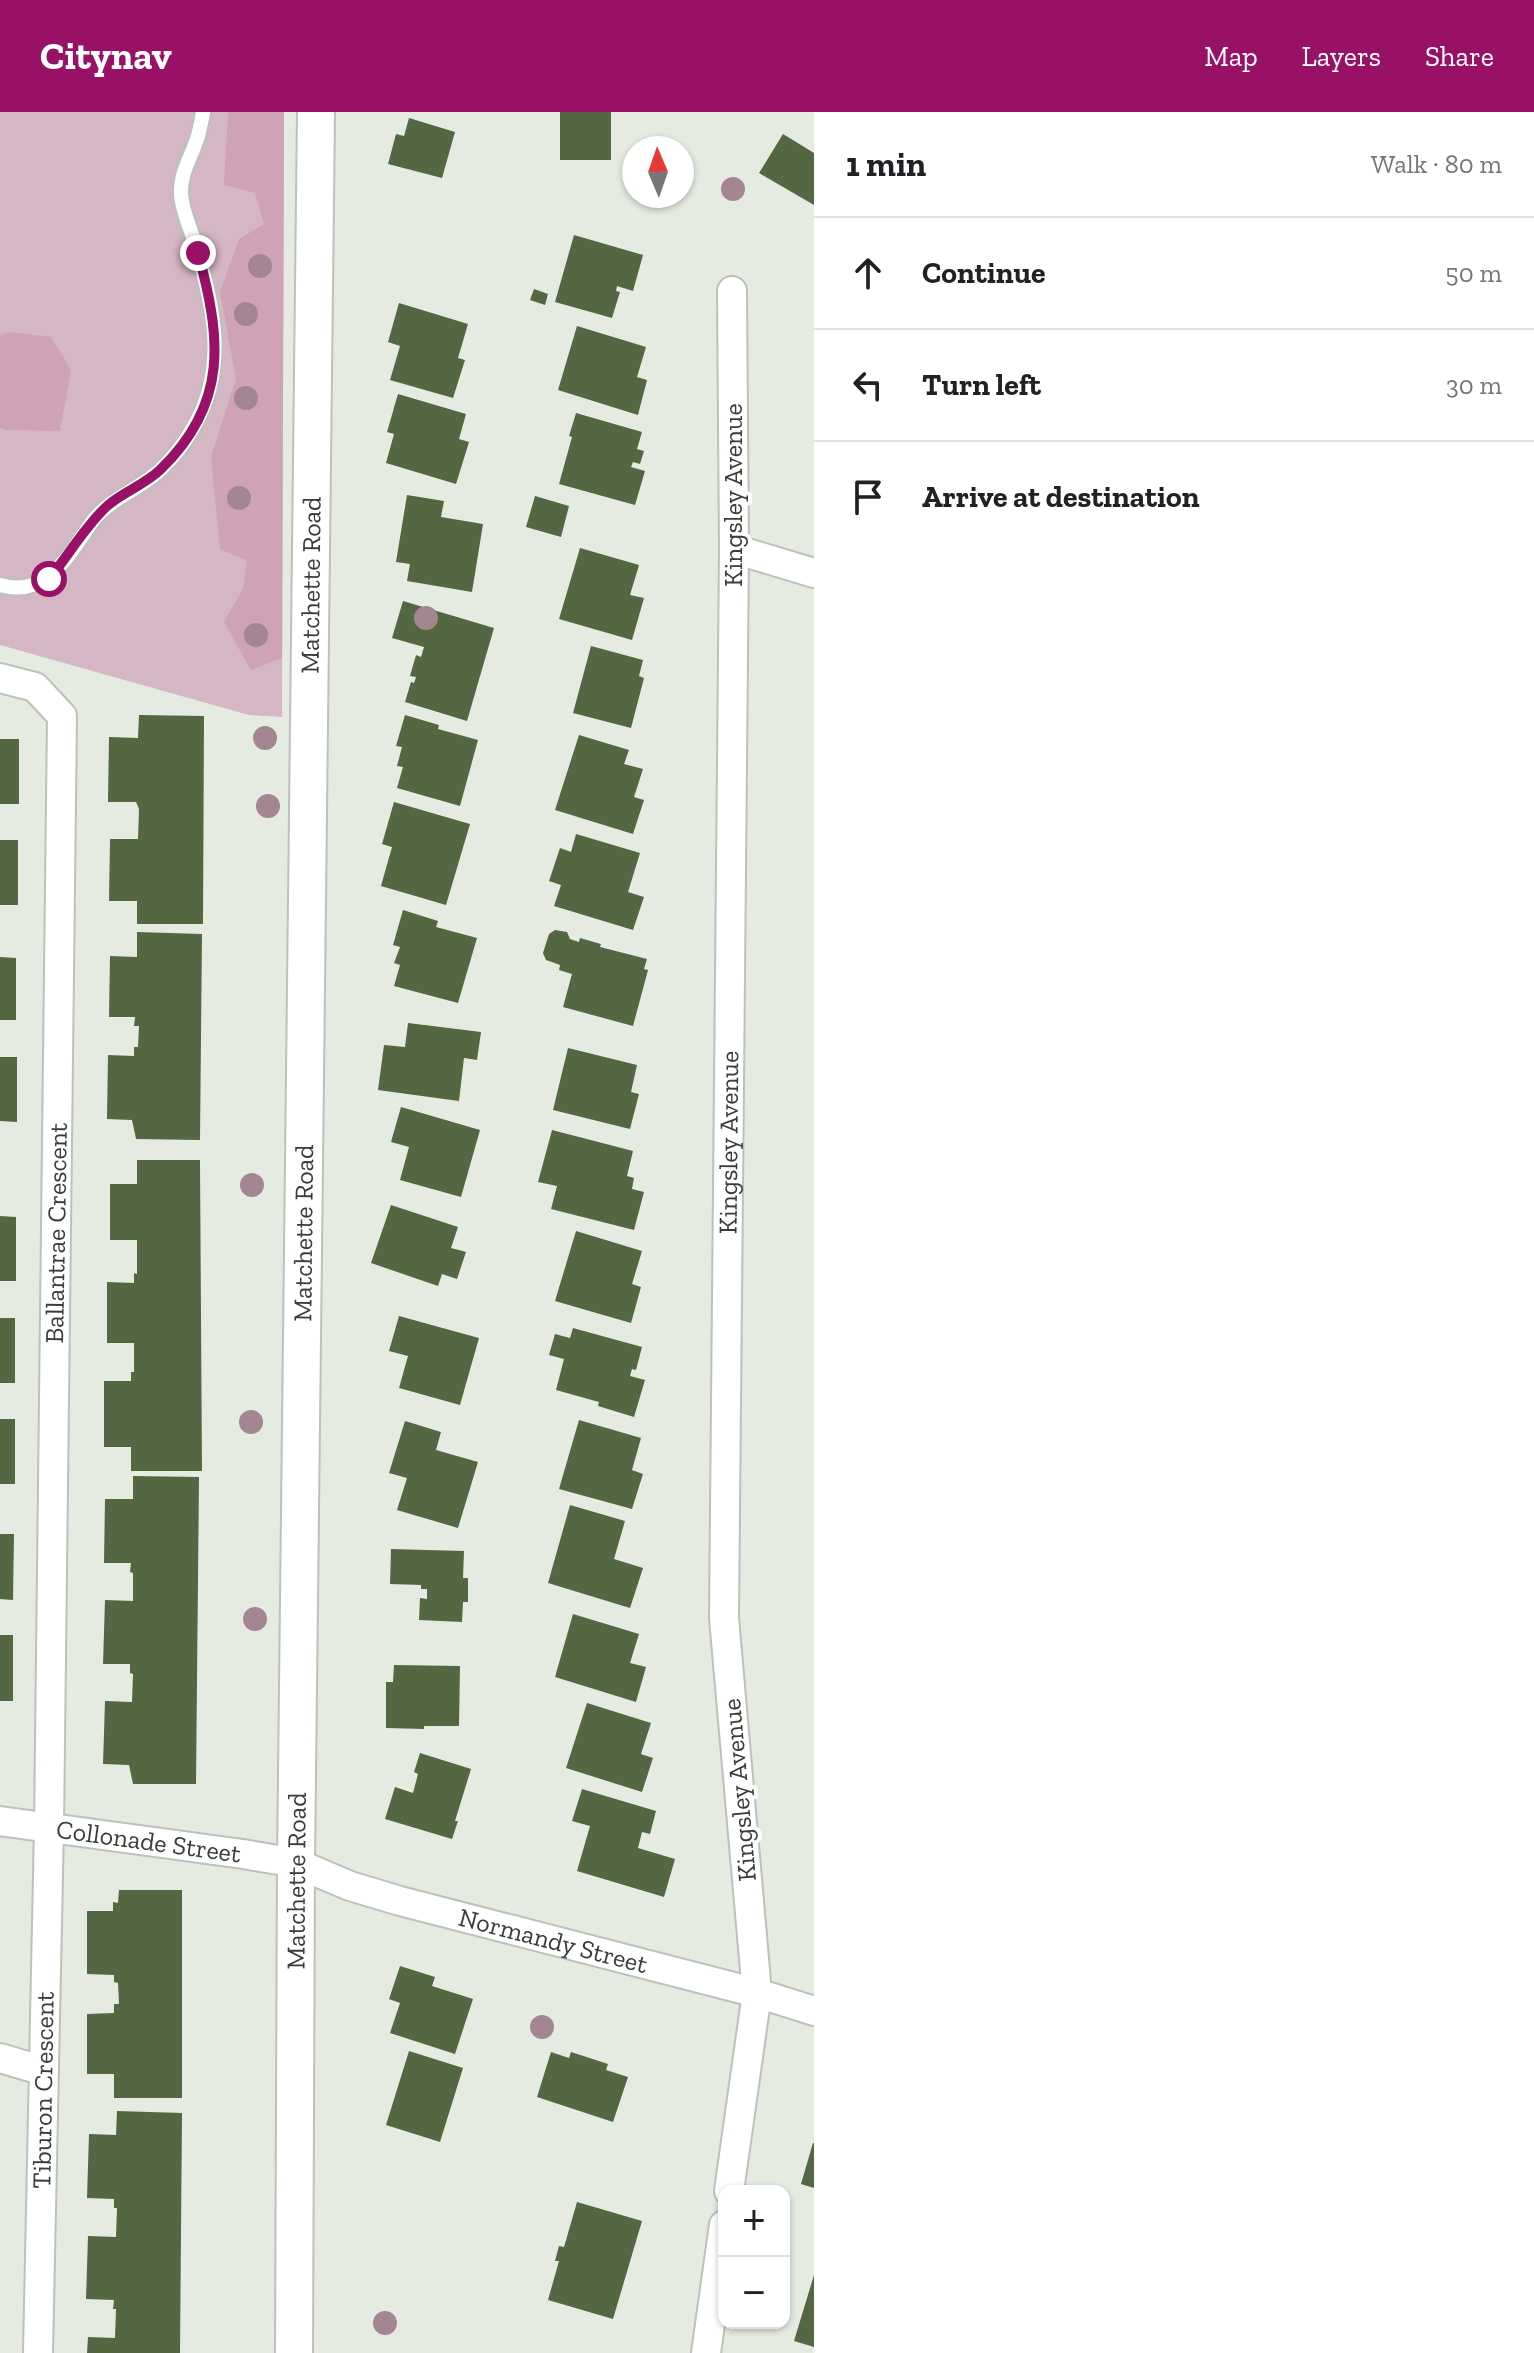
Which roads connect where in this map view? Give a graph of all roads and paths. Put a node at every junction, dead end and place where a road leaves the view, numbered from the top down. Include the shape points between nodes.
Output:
1 (203, 112) edge
2 (316, 112) edge
3 (732, 291) dead end
4 (734, 549) junction
5 (814, 573) edge
6 (0, 585) edge
7 (0, 678) edge
8 (0, 1821) edge
9 (49, 1827) junction
10 (296, 1863) junction
11 (757, 1993) junction
12 (814, 2011) edge
13 (0, 2058) edge
14 (44, 2071) junction
15 (730, 2185) edge
16 (720, 2257) edge
17 (38, 2353) edge
18 (294, 2353) edge
19 (706, 2353) edge

1 - 6 lane via 182,176 181,196 214,324 216,364 209,396 178,450 159,471 102,511 49,579 23,587
2 - 10 street, Matchette Road
3 - 4 street, Kingsley Avenue
4 - 5 street
4 - 11 street, Kingsley Avenue via 724,1618
7 - 9 street, Ballantrae Crescent via 35,687 62,716
8 - 9 street, Collonade Street
9 - 10 street, Collonade Street
9 - 14 street, Tiburon Crescent
10 - 11 street, Normandy Street via 400,1901
10 - 18 street, Matchette Road
11 - 12 street, Normandy Street
11 - 15 street, Kingsley Avenue
13 - 14 street
14 - 17 street, Tiburon Crescent
16 - 19 street

